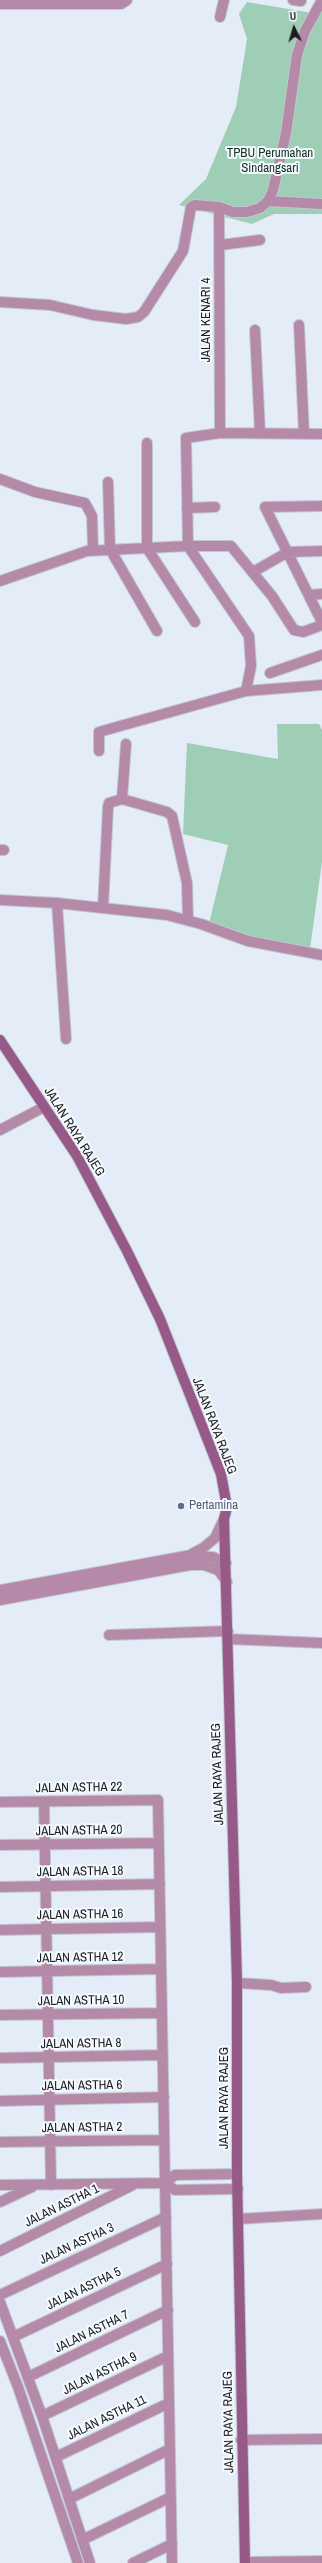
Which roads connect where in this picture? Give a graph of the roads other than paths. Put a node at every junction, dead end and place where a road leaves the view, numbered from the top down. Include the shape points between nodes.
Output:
1 (127, 0) edge
2 (224, 0) edge
3 (322, 0) edge
4 (0, 4) edge
5 (220, 17) dead end
6 (268, 202) junction
7 (322, 204) edge
8 (219, 207) junction
9 (260, 240) dead end
10 (220, 245) junction
11 (0, 302) edge
12 (299, 325) dead end
13 (255, 330) dead end
14 (220, 433) junction
15 (260, 433) junction
16 (304, 434) junction
17 (322, 434) edge
18 (147, 443) dead end
19 (0, 479) edge
20 (108, 482) dead end
21 (322, 506) edge
22 (187, 508) junction
23 (215, 508) dead end
24 (188, 546) junction
25 (147, 548) junction
26 (110, 549) junction
27 (94, 550) junction
28 (322, 551) edge
29 (288, 552) junction
30 (253, 572) junction
31 (0, 582) edge
32 (322, 594) edge
33 (309, 595) junction
34 (195, 622) dead end
35 (322, 622) edge
36 (322, 625) edge
37 (157, 631) dead end
38 (322, 655) edge
39 (270, 673) dead end
40 (322, 685) edge
41 (246, 691) junction
42 (126, 744) dead end
43 (99, 751) dead end
44 (122, 799) junction
45 (0, 900) edge
46 (57, 903) junction
47 (103, 908) junction
48 (188, 920) junction
49 (322, 955) edge
50 (66, 1039) dead end
51 (0, 1040) edge
52 (44, 1107) junction
53 (0, 1130) edge
54 (224, 1519) junction
55 (186, 1556) junction
56 (226, 1563) junction
57 (227, 1582) junction
58 (0, 1590) edge
59 (0, 1600) edge
60 (109, 1635) dead end
61 (228, 1635) junction
62 (322, 1643) edge
63 (0, 1802) edge
64 (44, 1802) junction
65 (159, 1843) junction
66 (45, 1844) junction
67 (0, 1845) edge
68 (160, 1884) junction
69 (46, 1886) junction
70 (0, 1887) edge
71 (160, 1927) junction
72 (46, 1929) junction
73 (0, 1930) edge
74 (161, 1969) junction
75 (47, 1971) junction
76 (0, 1972) edge
77 (237, 1983) junction
78 (306, 1987) dead end
79 (162, 2013) junction
80 (48, 2014) junction
81 (0, 2015) edge
82 (163, 2056) junction
83 (49, 2057) junction
84 (0, 2058) edge
85 (164, 2097) junction
86 (50, 2100) junction
87 (0, 2101) edge
88 (164, 2140) junction
89 (50, 2141) junction
90 (0, 2142) edge
91 (237, 2174) junction
92 (165, 2183) junction
93 (136, 2184) junction
94 (0, 2185) edge
95 (36, 2185) junction
96 (51, 2185) junction
97 (238, 2189) junction
98 (0, 2202) edge
99 (322, 2214) edge
100 (166, 2217) junction
101 (238, 2219) junction
102 (0, 2251) edge
103 (167, 2264) junction
104 (0, 2295) edge
105 (0, 2302) edge
106 (168, 2310) junction
107 (13, 2337) junction
108 (0, 2341) edge
109 (168, 2356) junction
110 (28, 2377) junction
111 (169, 2403) junction
112 (42, 2416) junction
113 (322, 2439) edge
114 (242, 2440) junction
115 (170, 2449) junction
116 (56, 2457) junction
117 (171, 2497) junction
118 (69, 2499) junction
119 (82, 2540) junction
120 (172, 2544) junction
121 (322, 2561) edge
122 (245, 2562) edge
123 (78, 2563) edge
124 (90, 2563) edge
125 (133, 2563) edge
126 (172, 2563) edge

1 - 4 street via 121,4
2 - 5 street
3 - 6 street via 305,31 297,55 286,133
6 - 7 street
6 - 8 street via 247,212 233,212
8 - 10 street, JALAN KENARI 4
8 - 11 street via 191,206 183,251 144,312 138,317 126,319 93,315 50,304
9 - 10 street
10 - 14 street, JALAN KENARI 4
12 - 16 street
13 - 15 street
14 - 15 street
14 - 22 street via 186,438
15 - 16 street
16 - 17 street
18 - 25 street
19 - 27 street via 35,492 85,503 92,516
20 - 26 street
21 - 29 street via 265,507
22 - 23 street
22 - 24 street
24 - 25 street
24 - 30 street via 232,546
24 - 41 street via 249,636 251,666
25 - 26 street
25 - 34 street
26 - 27 street
26 - 37 street
27 - 31 street
28 - 29 street
29 - 30 street
29 - 33 street
30 - 36 street via 294,630 303,632
32 - 33 street
33 - 35 street
38 - 39 street
40 - 41 street
41 - 43 street via 100,732
42 - 44 street
44 - 47 street via 109,803 108,807
44 - 48 street via 167,812 172,816 187,883
45 - 46 street
46 - 47 street
46 - 50 street
47 - 48 street via 167,915
48 - 49 street via 248,941
51 - 52 main road, JALAN RAYA RAJEG
52 - 53 street
52 - 54 main road, JALAN RAYA RAJEG via 77,1156 160,1319 221,1474 227,1507
54 - 55 street via 215,1538 204,1548
54 - 56 main road, JALAN RAYA RAJEG
55 - 56 street via 213,1557
55 - 58 street
56 - 57 main road, JALAN RAYA RAJEG
57 - 59 street via 218,1570 204,1565 190,1565
57 - 61 main road, JALAN RAYA RAJEG
60 - 61 street
61 - 62 street
61 - 77 main road, JALAN RAYA RAJEG via 229,1756 233,1807
63 - 64 street, JALAN ASTHA 22
64 - 65 street, JALAN ASTHA 22 via 158,1800
64 - 66 street
65 - 66 street, JALAN ASTHA 20
65 - 68 street
66 - 67 street, JALAN ASTHA 20
66 - 69 street
68 - 69 street, JALAN ASTHA 18
68 - 71 street
69 - 70 street, JALAN ASTHA 18
69 - 72 street
71 - 72 street, JALAN ASTHA 16
71 - 74 street
72 - 73 street, JALAN ASTHA 16
72 - 75 street
74 - 75 street, JALAN ASTHA 12
74 - 79 street
75 - 76 street, JALAN ASTHA 12
75 - 80 street
77 - 78 street via 271,1984 281,1988
77 - 91 main road, JALAN RAYA RAJEG
79 - 80 street, JALAN ASTHA 10
79 - 82 street
80 - 81 street, JALAN ASTHA 10
80 - 83 street
82 - 83 street, JALAN ASTHA 8
82 - 85 street
83 - 84 street, JALAN ASTHA 8
83 - 86 street
85 - 86 street, JALAN ASTHA 6
85 - 88 street
86 - 87 street, JALAN ASTHA 6
86 - 89 street
88 - 89 street, JALAN ASTHA 2
88 - 92 street
89 - 90 street, JALAN ASTHA 2
89 - 96 street
91 - 92 street via 175,2175
91 - 97 main road, JALAN RAYA RAJEG
92 - 93 street
92 - 97 street via 175,2190
92 - 100 street
93 - 96 street
93 - 102 street, JALAN ASTHA 1
94 - 95 street
95 - 96 street
95 - 98 street
97 - 101 main road, JALAN RAYA RAJEG
99 - 101 street
100 - 103 street
100 - 104 street, JALAN ASTHA 3
101 - 114 main road, JALAN RAYA RAJEG
103 - 106 street
103 - 107 street, JALAN ASTHA 5
105 - 107 street
106 - 109 street
106 - 110 street, JALAN ASTHA 7
107 - 110 street
108 - 123 street
109 - 111 street
109 - 112 street, JALAN ASTHA 9
110 - 112 street
111 - 115 street
111 - 116 street, JALAN ASTHA 11
112 - 116 street
113 - 114 street
114 - 122 main road, JALAN RAYA RAJEG
115 - 117 street
115 - 118 street
116 - 118 street
117 - 119 street
117 - 120 street
118 - 119 street
119 - 124 street
120 - 125 street
120 - 126 street
121 - 122 street

